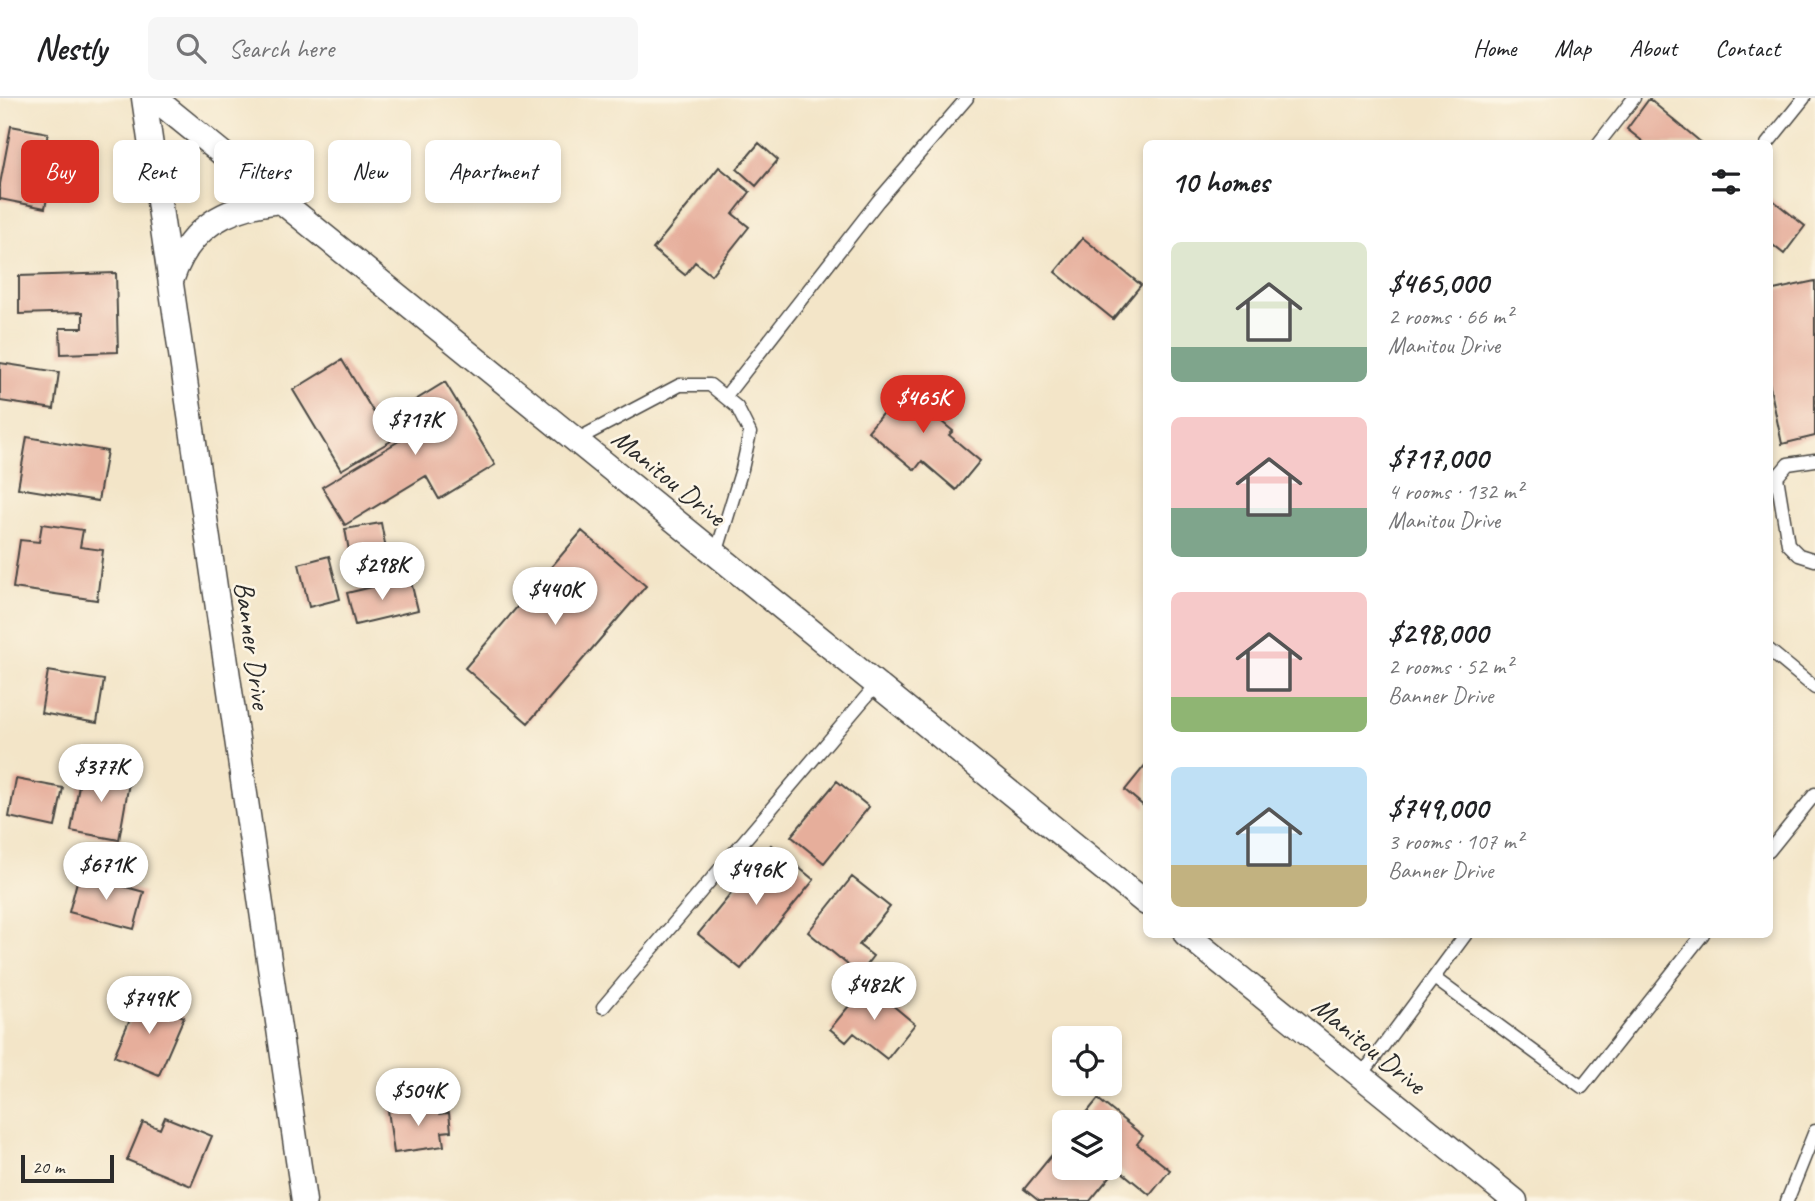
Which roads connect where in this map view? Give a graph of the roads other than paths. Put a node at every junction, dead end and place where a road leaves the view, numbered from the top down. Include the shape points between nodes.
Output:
1 (144, 98) edge
2 (154, 98) edge
3 (967, 98) edge
4 (1634, 98) edge
5 (1804, 98) edge
6 (1601, 140) edge
7 (1770, 140) edge
8 (214, 147) edge
9 (257, 203) edge
10 (283, 203) edge
11 (170, 282) junction
12 (725, 397) junction
13 (576, 440) junction
14 (1815, 460) edge
15 (716, 554) junction
16 (1815, 561) edge
17 (1773, 653) edge
18 (877, 684) junction
19 (1815, 688) edge
20 (1815, 794) edge
21 (1773, 846) edge
22 (1143, 901) edge
23 (1191, 938) edge
24 (1463, 938) edge
25 (1700, 938) edge
26 (1434, 978) junction
27 (603, 1007) dead end
28 (1361, 1076) junction
29 (1815, 1131) edge
30 (304, 1201) edge
31 (1515, 1201) edge
32 (1787, 1201) edge

1 - 11 street, Banner Drive
2 - 8 street, Manitou Drive
3 - 12 lane via 878,201
4 - 6 lane
5 - 7 lane
9 - 11 street via 218,218 192,239
10 - 13 street, Manitou Drive
11 - 30 street, Banner Drive
12 - 13 lane via 710,385 680,384
12 - 15 lane via 737,407 750,433
13 - 15 street, Manitou Drive
14 - 16 lane via 1787,464 1777,477 1788,544
15 - 18 street, Manitou Drive
17 - 19 lane
18 - 22 street, Manitou Drive
18 - 27 lane
20 - 21 lane
23 - 28 street, Manitou Drive
24 - 26 lane
25 - 26 lane via 1582,1087
26 - 28 lane
28 - 31 street, Manitou Drive
29 - 32 lane

